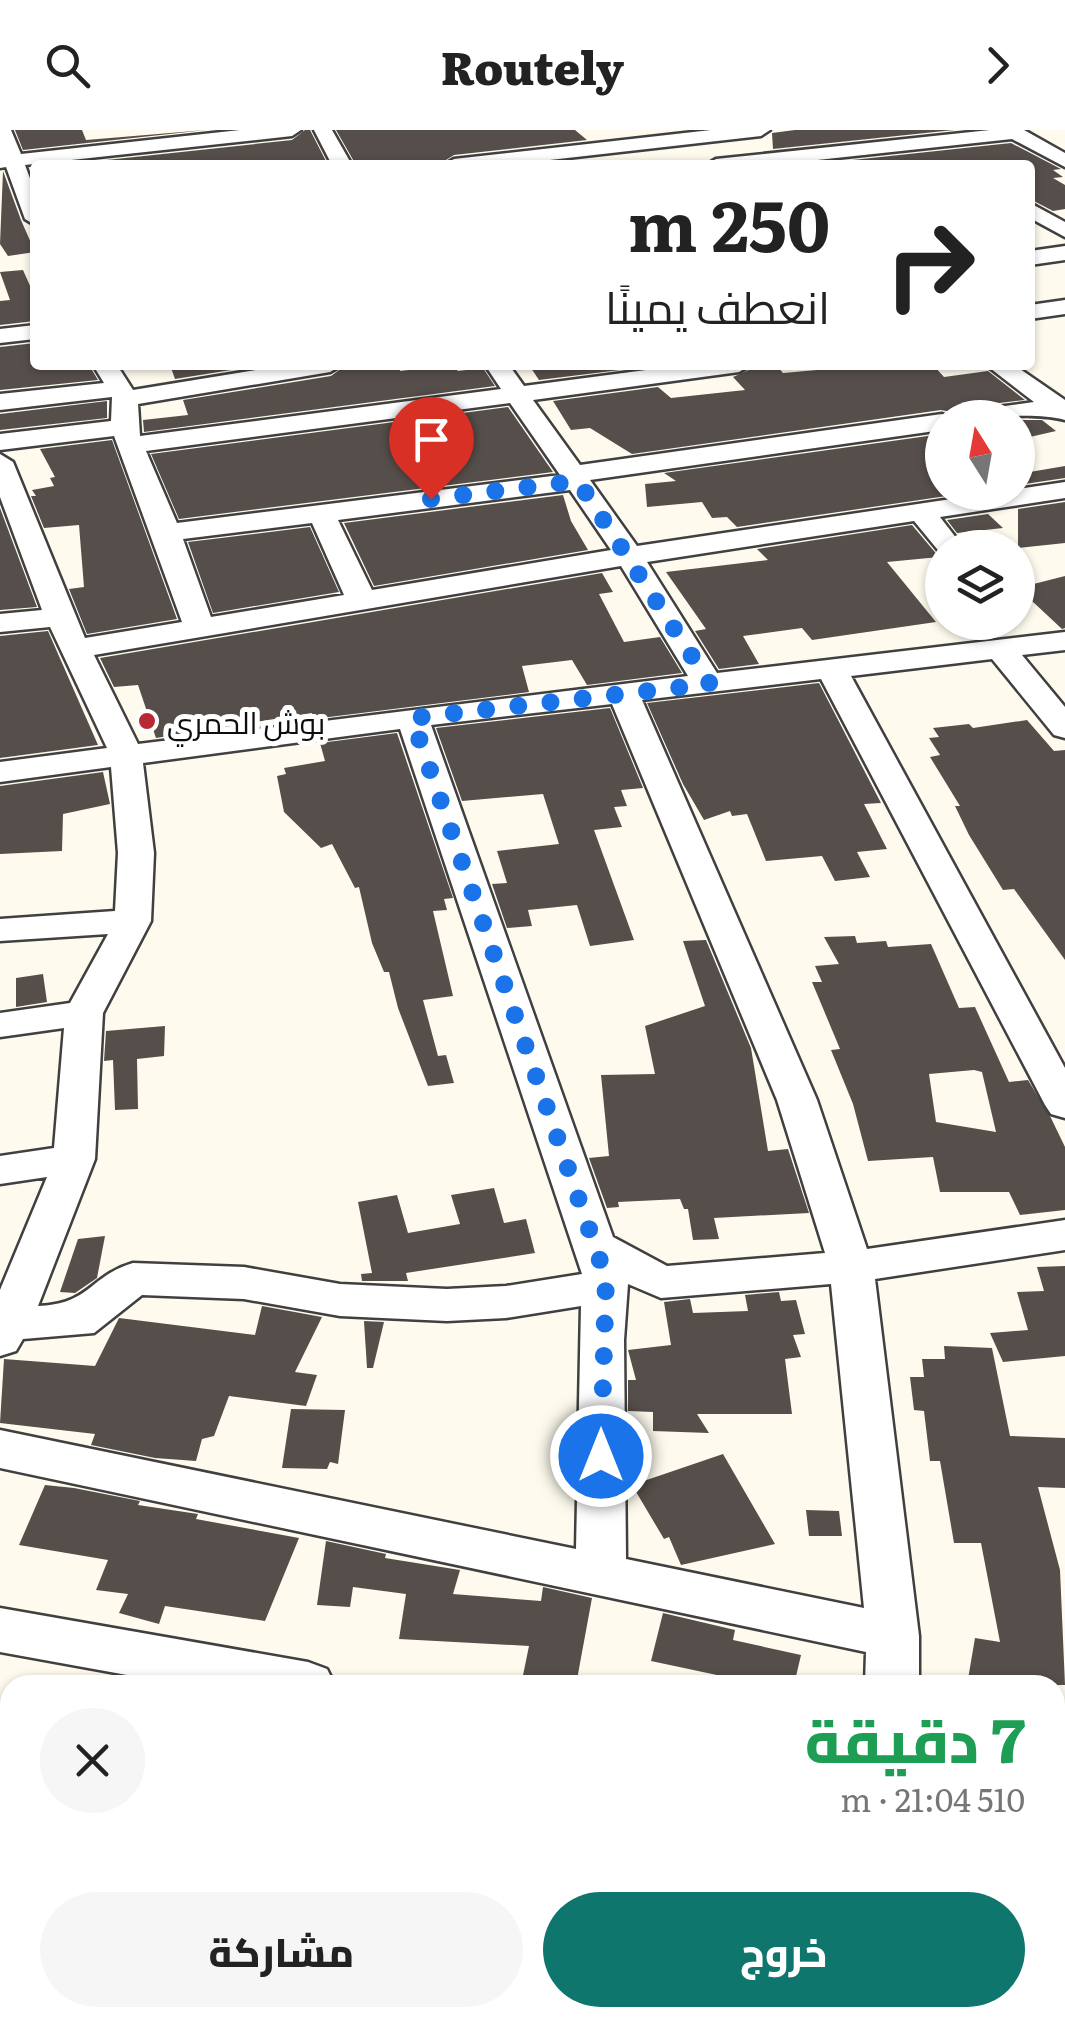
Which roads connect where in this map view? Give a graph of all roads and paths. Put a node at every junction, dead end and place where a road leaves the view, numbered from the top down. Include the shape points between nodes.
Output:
1 (2, 130) edge
2 (292, 130) edge
3 (324, 130) edge
4 (761, 130) edge
5 (1012, 131) edge
6 (681, 134) edge
7 (1065, 145) edge
8 (170, 146) edge
9 (1040, 147) junction
10 (339, 160) edge
11 (491, 160) edge
12 (714, 160) edge
13 (763, 160) edge
14 (7, 161) edge
15 (1065, 161) edge
16 (1035, 212) edge
17 (30, 217) edge
18 (1065, 231) edge
19 (1065, 253) edge
20 (1035, 257) edge
21 (1047, 310) edge
22 (1065, 326) edge
23 (30, 333) edge
24 (0, 336) edge
25 (500, 370) edge
26 (703, 370) edge
27 (1006, 370) edge
28 (249, 371) edge
29 (518, 396) junction
30 (0, 402) edge
31 (1059, 404) edge
32 (120, 405) edge
33 (925, 425) edge
34 (0, 442) edge
35 (0, 462) edge
36 (576, 478) junction
37 (1065, 490) edge
38 (321, 512) junction
39 (921, 512) junction
40 (10, 518) edge
41 (936, 530) edge
42 (167, 533) junction
43 (629, 556) junction
44 (361, 599) junction
45 (60, 617) junction
46 (0, 623) edge
47 (198, 627) junction
48 (1015, 640) edge
49 (1065, 642) edge
50 (74, 649) junction
51 (832, 670) junction
52 (710, 684) junction
53 (624, 694) junction
54 (412, 718) junction
55 (1065, 728) edge
56 (126, 754) junction
57 (0, 772) edge
58 (133, 921) junction
59 (0, 930) edge
60 (84, 1013) junction
61 (0, 1025) edge
62 (1065, 1105) edge
63 (74, 1159) junction
64 (0, 1170) edge
65 (1065, 1235) edge
66 (599, 1266) junction
67 (851, 1267) junction
68 (4, 1331) edge
69 (4, 1460) edge
70 (601, 1572) junction
71 (0, 1630) edge
72 (893, 1636) junction
73 (252, 1675) edge
74 (892, 1675) edge

1 - 14 street
2 - 8 street
3 - 10 street
4 - 6 street
5 - 9 street
5 - 13 street
6 - 11 street
6 - 12 street
7 - 9 street
8 - 14 street
9 - 15 street
14 - 17 street
16 - 18 street
19 - 20 street
21 - 22 street
23 - 24 street
25 - 29 street
26 - 29 street
27 - 31 street
28 - 32 street
29 - 32 street
29 - 36 street
30 - 32 street
32 - 34 street
32 - 42 street
33 - 36 street
35 - 40 street
36 - 38 street
36 - 43 street
37 - 39 street
38 - 42 street
38 - 44 street
39 - 41 street
39 - 43 street
40 - 45 street
42 - 47 street
43 - 44 street
43 - 52 street
44 - 47 street
45 - 46 street
45 - 50 street
47 - 50 street
48 - 49 street
48 - 51 street
48 - 55 street
50 - 56 street
51 - 52 street
51 - 62 street
52 - 53 street
53 - 54 street
53 - 67 street via 796,1100
54 - 56 street
54 - 66 street
56 - 57 street
56 - 58 street via 136,853
58 - 59 street
58 - 60 street
60 - 61 street
60 - 63 street
63 - 64 street
63 - 68 street
65 - 67 street
66 - 67 street via 661,1282
66 - 68 street via 506,1302 446,1305 340,1300 244,1283 133,1279 78,1321
66 - 70 street
67 - 72 street
69 - 70 street
70 - 72 street
71 - 73 street
72 - 74 street

